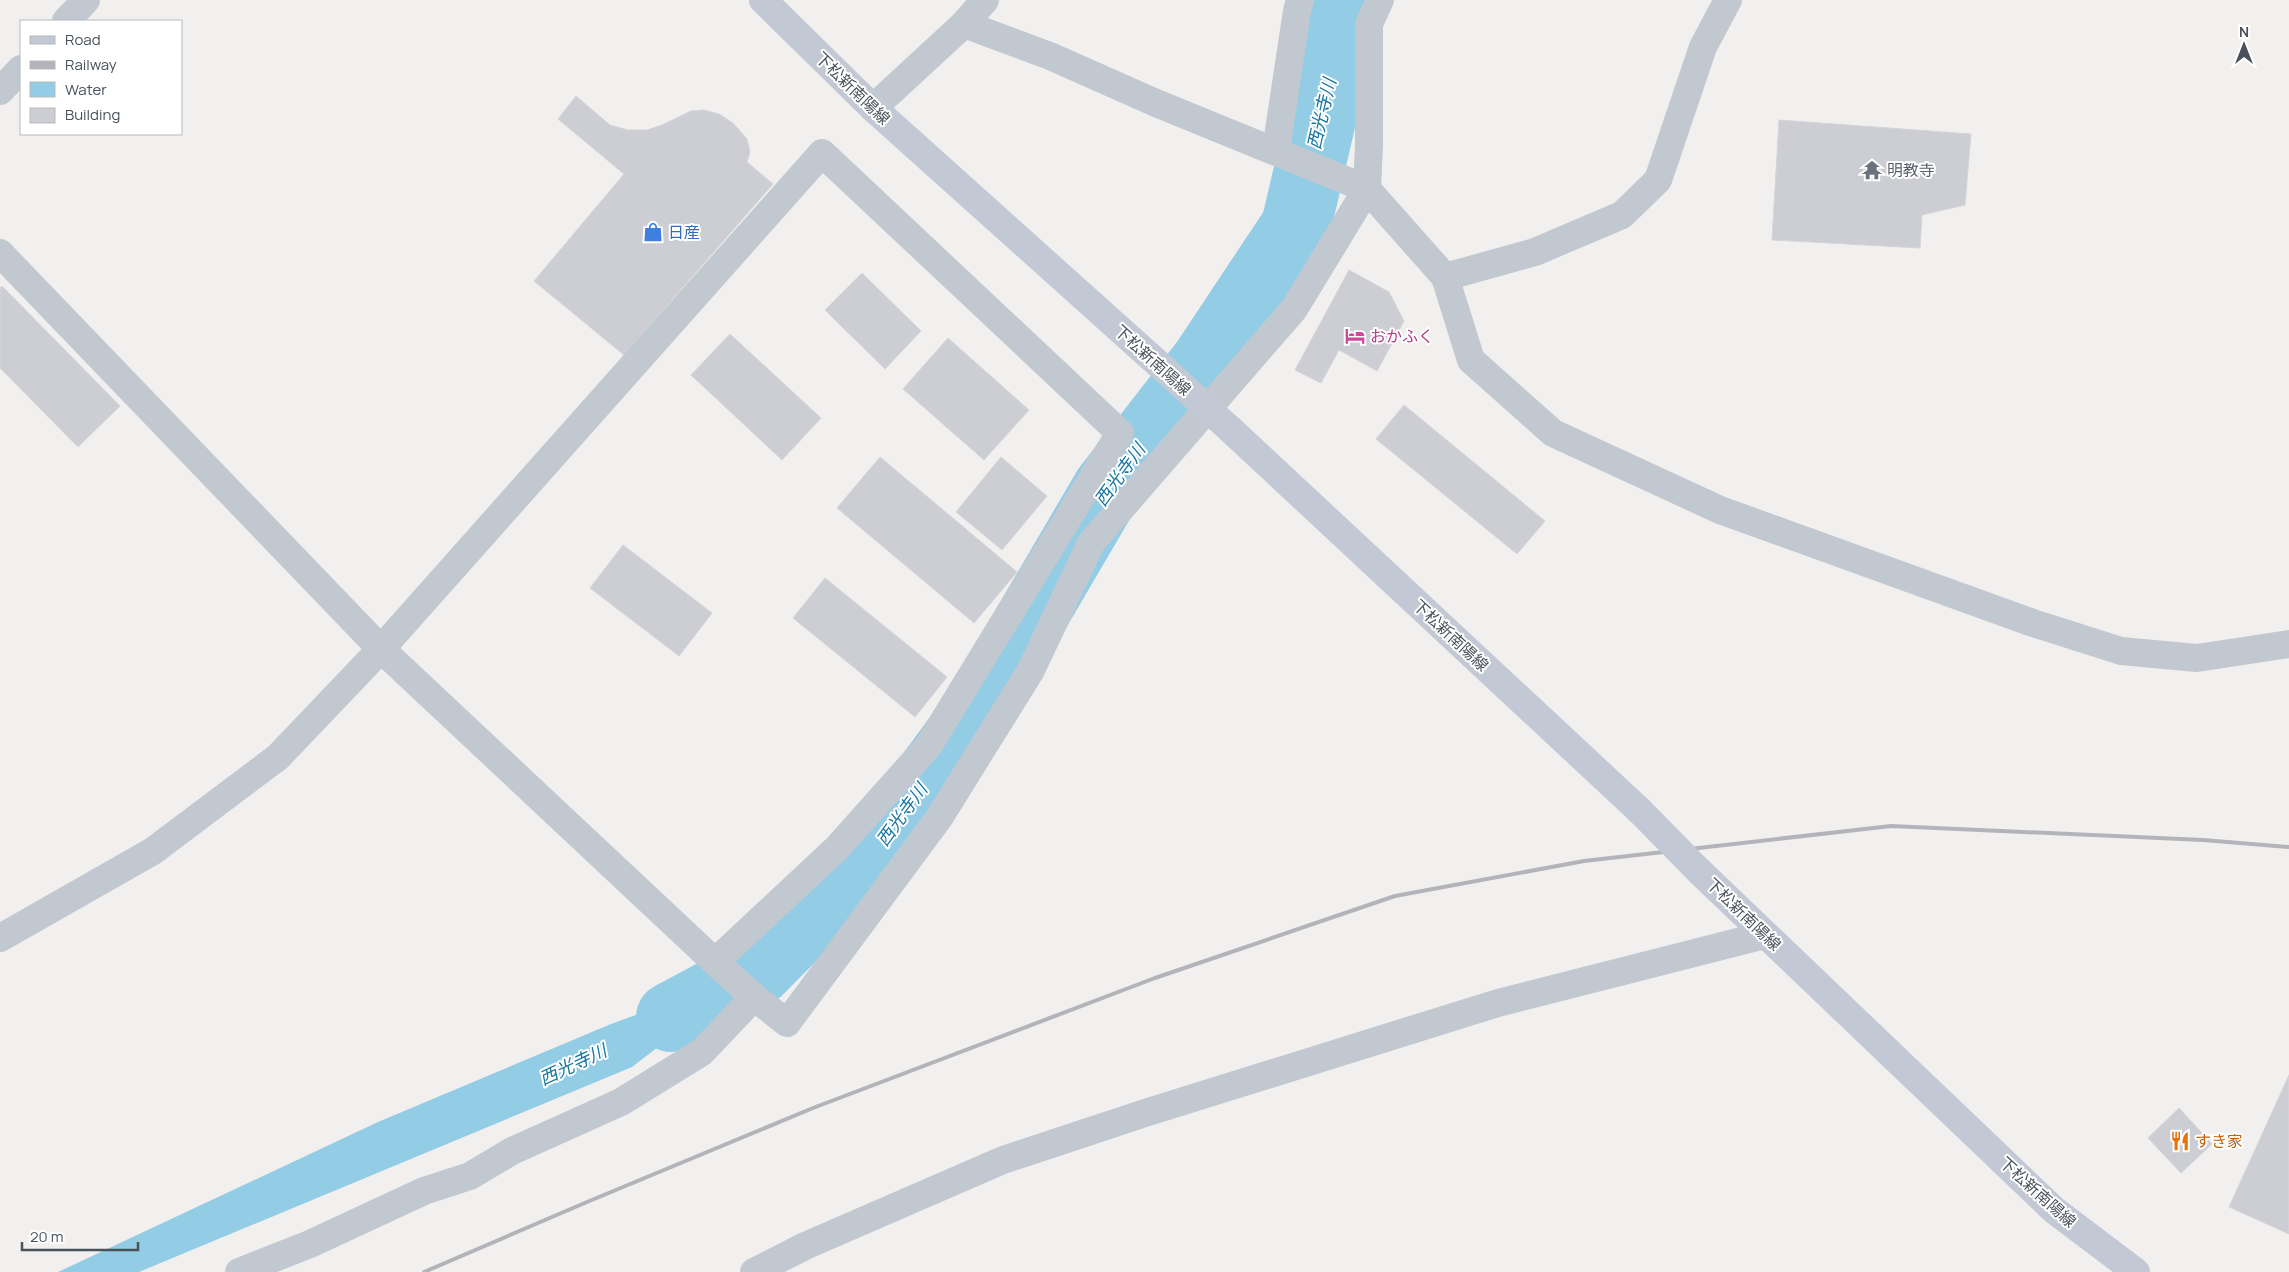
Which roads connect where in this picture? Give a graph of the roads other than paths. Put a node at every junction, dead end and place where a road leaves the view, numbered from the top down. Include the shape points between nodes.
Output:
1 (86, 0) edge
2 (762, 0) edge
3 (985, 0) edge
4 (1300, 0) edge
5 (1380, 0) edge
6 (1728, 0) edge
7 (67, 20) edge
8 (964, 24) junction
9 (20, 70) edge
10 (0, 91) edge
11 (873, 108) junction
12 (1276, 150) junction
13 (1366, 189) junction
14 (0, 253) edge
15 (1445, 277) junction
16 (2289, 644) edge
17 (381, 649) junction
18 (1765, 935) junction
19 (0, 938) edge
20 (715, 962) junction
21 (754, 997) junction
22 (805, 1246) junction
23 (239, 1272) edge
24 (754, 1272) edge
25 (792, 1272) edge
26 (2136, 1272) edge

1 - 7 street
2 - 11 main road, 下松新南陽線
3 - 8 street
4 - 12 street
5 - 13 street via 1369,24
6 - 15 street via 1703,47 1658,180 1622,214 1535,252
8 - 11 street
8 - 12 street via 1050,56 1156,103
9 - 10 street
11 - 18 main road, 下松新南陽線, bridge via 1231,430 1640,811
12 - 13 street
13 - 15 street
13 - 21 street via 1294,309 1091,543 1031,670 939,818 787,1023
14 - 17 street
15 - 16 street via 1471,360 1553,433 1720,510 2033,623 2121,651 2196,658
17 - 19 street via 278,757 153,852
17 - 20 street
17 - 20 street via 822,153 1120,433 929,745 837,848
18 - 22 street via 1498,1003 1144,1113 1003,1160
18 - 26 main road, 下松新南陽線 via 2054,1210
20 - 21 street
21 - 23 street via 702,1052 621,1102 512,1151 470,1176 424,1191 310,1244
22 - 24 street
22 - 25 street

